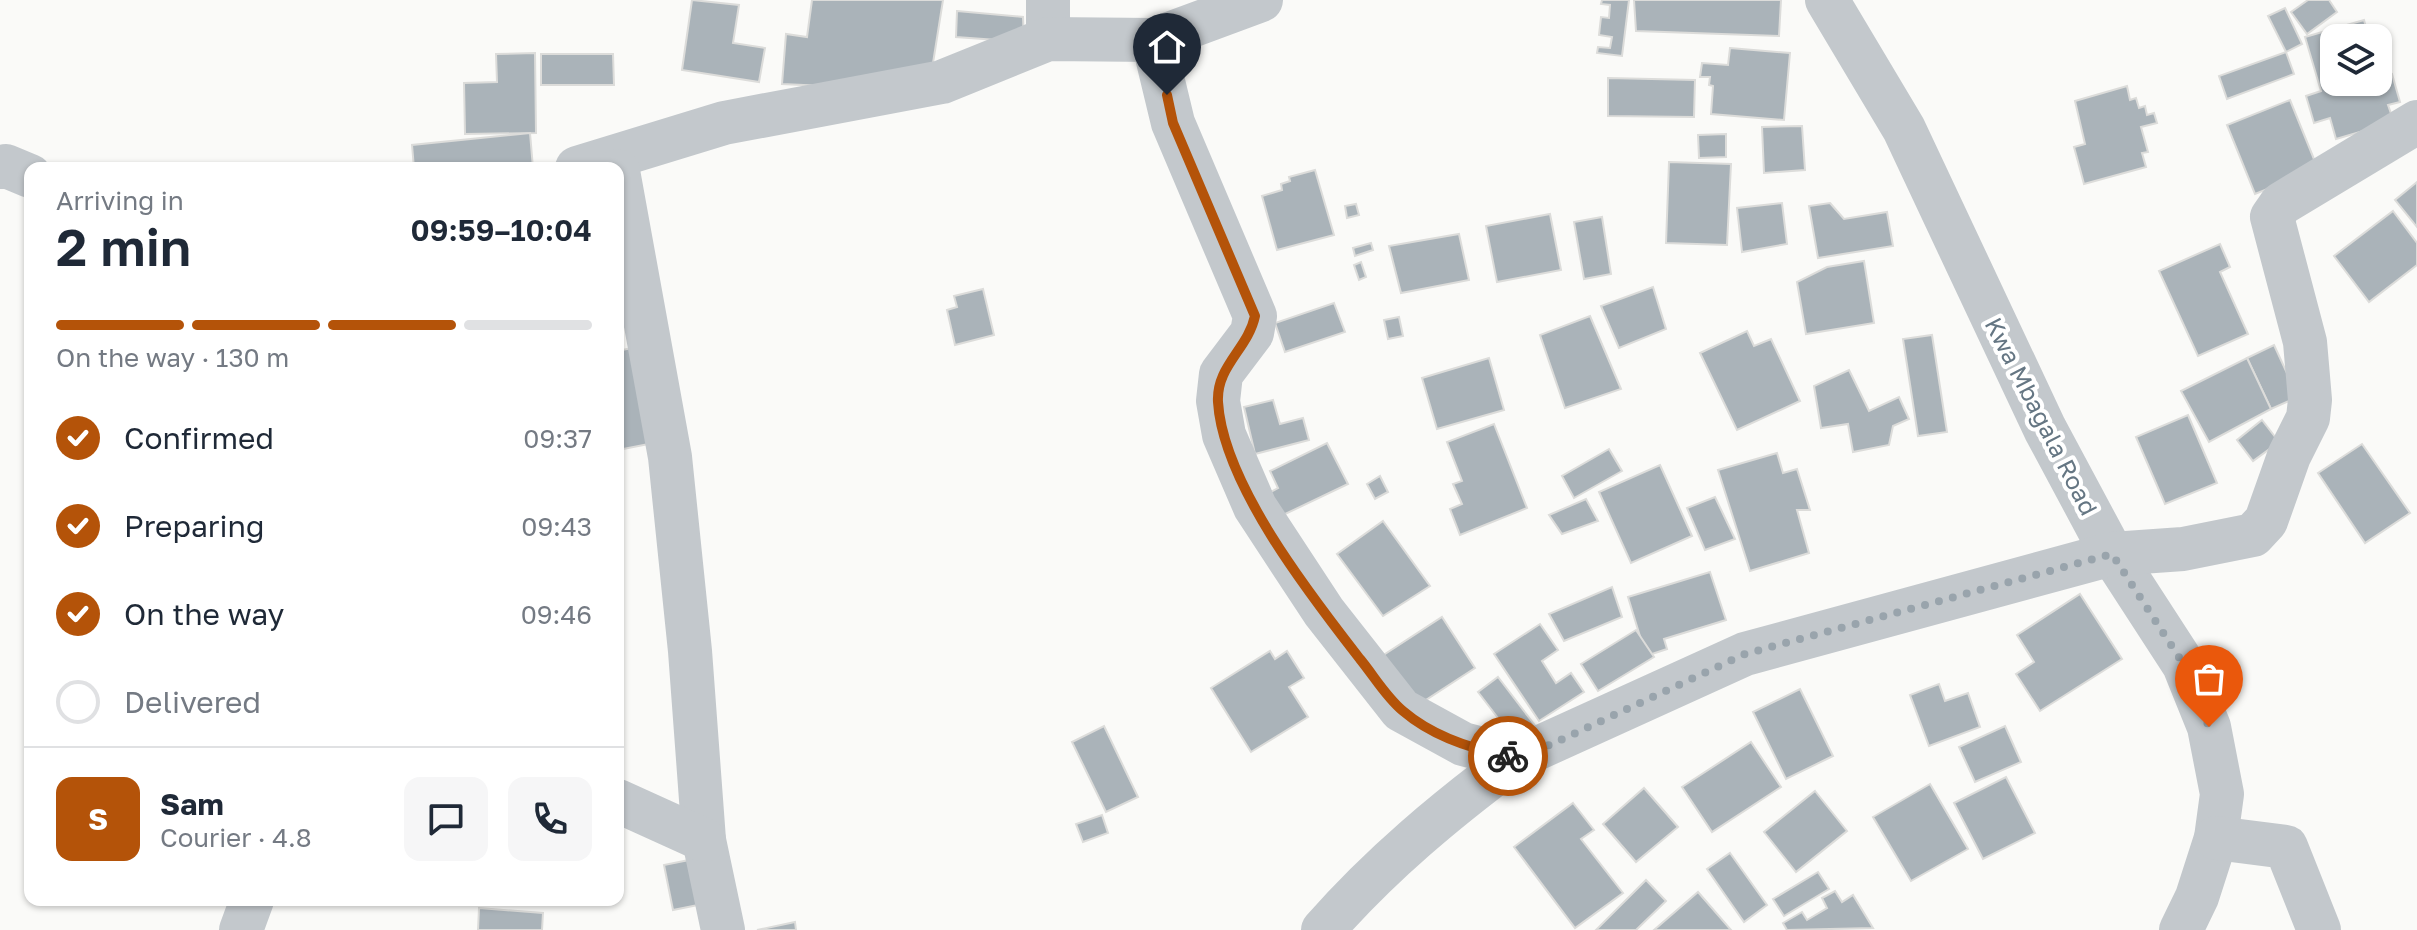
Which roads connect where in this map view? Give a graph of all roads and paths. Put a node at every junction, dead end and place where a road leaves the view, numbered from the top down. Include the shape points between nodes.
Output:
1 (1261, 0) edge
2 (1827, 0) edge
3 (1048, 20) edge
4 (1153, 40) junction
5 (2417, 122) edge
6 (618, 162) edge
7 (0, 167) edge
8 (24, 174) edge
9 (624, 245) edge
10 (2112, 554) junction
11 (1516, 758) junction
12 (624, 804) edge
13 (2216, 838) junction
14 (704, 840) junction
15 (250, 906) edge
16 (241, 930) edge
17 (723, 930) edge
18 (1323, 930) edge
19 (2181, 930) edge
20 (2319, 930) edge

1 - 4 street
2 - 10 street, Kwa Mbagala Road via 1904,129 2045,429
3 - 4 street
3 - 6 street via 942,82 724,123
4 - 11 street via 1173,123 1255,316 1252,333 1221,374 1218,401 1224,435 1255,507 1324,612 1401,710 1463,744
5 - 10 street via 2307,186 2272,217 2305,342 2310,400 2308,418 2266,521 2253,535 2236,541
7 - 8 street
9 - 14 street via 670,457
10 - 11 street via 1745,654
10 - 13 street, Kwa Mbagala Road via 2184,665 2209,727 2222,794
11 - 18 street via 1401,849
12 - 14 street
13 - 19 street, Kwa Mbagala Road
13 - 20 street via 2286,847
14 - 17 street
15 - 16 street

